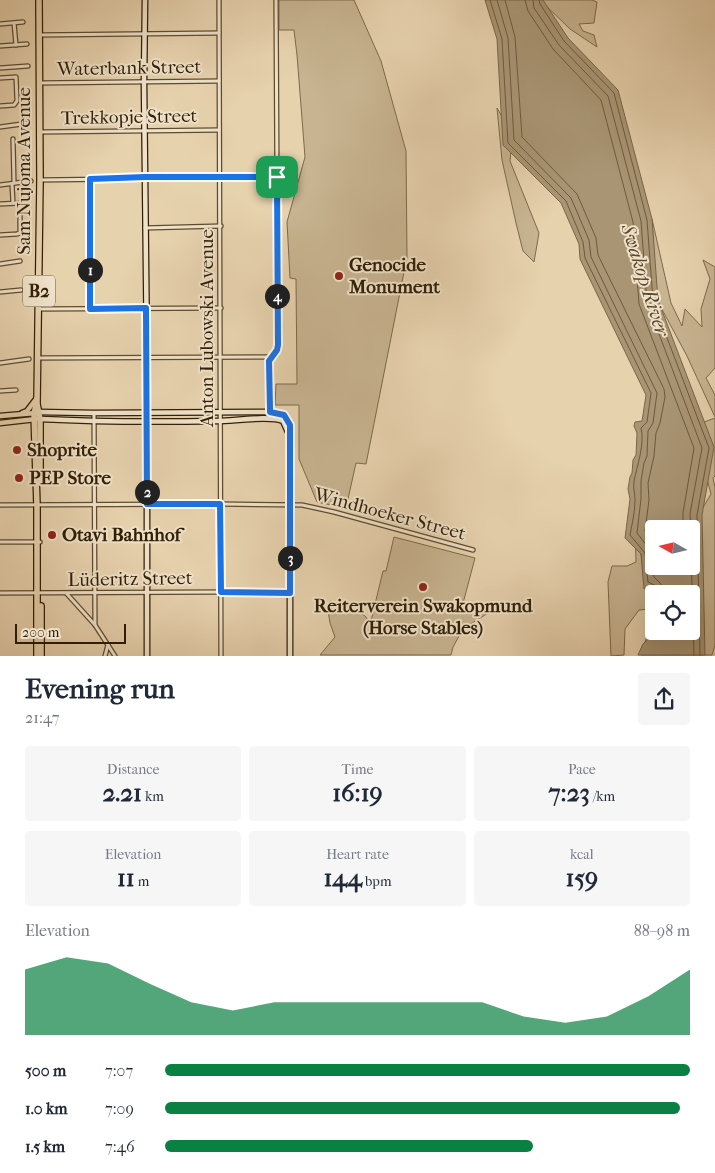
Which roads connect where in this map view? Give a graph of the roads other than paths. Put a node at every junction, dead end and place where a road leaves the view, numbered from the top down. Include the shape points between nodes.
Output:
1 (38, 0) edge
2 (145, 0) edge
3 (219, 0) edge
4 (276, 0) edge
5 (23, 22) dead end
6 (14, 23) junction
7 (0, 24) edge
8 (219, 33) junction
9 (145, 34) junction
10 (39, 35) junction
11 (26, 44) dead end
12 (16, 45) junction
13 (0, 46) edge
14 (28, 66) dead end
15 (0, 68) edge
16 (0, 78) edge
17 (219, 81) junction
18 (144, 82) junction
19 (39, 83) junction
20 (0, 106) edge
21 (29, 123) dead end
22 (0, 127) edge
23 (219, 130) junction
24 (144, 131) junction
25 (39, 132) junction
26 (14, 138) dead end
27 (145, 177) junction
28 (220, 177) junction
29 (277, 177) junction
30 (90, 179) junction
31 (40, 180) junction
32 (31, 181) dead end
33 (13, 183) junction
34 (0, 185) edge
35 (13, 203) junction
36 (0, 204) edge
37 (220, 226) junction
38 (145, 228) junction
39 (0, 236) edge
40 (20, 261) dead end
41 (0, 264) edge
42 (20, 290) dead end
43 (0, 292) edge
44 (146, 308) junction
45 (221, 308) junction
46 (39, 309) junction
47 (90, 309) junction
48 (221, 357) junction
49 (271, 357) junction
50 (38, 358) junction
51 (147, 358) junction
52 (29, 359) dead end
53 (0, 362) edge
54 (16, 390) dead end
55 (0, 391) edge
56 (37, 400) junction
57 (221, 412) junction
58 (270, 412) junction
59 (147, 413) junction
60 (21, 414) junction
61 (94, 414) junction
62 (0, 416) edge
63 (37, 416) junction
64 (94, 421) junction
65 (147, 421) junction
66 (221, 421) junction
67 (0, 423) edge
68 (290, 440) junction
69 (147, 504) junction
70 (220, 504) junction
71 (290, 504) junction
72 (0, 505) edge
73 (95, 505) junction
74 (38, 506) junction
75 (0, 542) edge
76 (39, 542) junction
77 (473, 550) dead end
78 (95, 592) junction
79 (148, 592) junction
80 (221, 592) junction
81 (0, 593) edge
82 (39, 593) junction
83 (290, 593) junction
84 (66, 594) junction
85 (95, 625) junction
86 (108, 645) junction
87 (37, 656) edge
88 (41, 656) edge
89 (105, 656) edge
90 (115, 656) edge
91 (147, 656) edge
92 (220, 656) edge
93 (290, 656) edge

1 - 10 highway, Sam Nujoma Avenue / B2
2 - 9 main road
3 - 8 street, Anton Lubowski Avenue
4 - 29 street
5 - 6 street
6 - 7 street
6 - 12 street
8 - 9 street
8 - 17 street, Anton Lubowski Avenue
9 - 10 street
9 - 18 main road
10 - 19 highway, Sam Nujoma Avenue / B2
11 - 12 street
12 - 13 street
14 - 15 street
16 - 20 street via 16,77 17,101 14,105
17 - 18 street, Waterbank Street
17 - 23 street, Anton Lubowski Avenue
18 - 19 street, Waterbank Street
18 - 24 main road
19 - 25 highway, Sam Nujoma Avenue / B2
21 - 22 street
23 - 24 street, Trekkopje Street
23 - 28 street, Anton Lubowski Avenue
24 - 25 street, Trekkopje Street
24 - 27 main road
25 - 31 highway, Sam Nujoma Avenue / B2
26 - 33 street
27 - 28 street
27 - 30 street
27 - 38 main road
28 - 29 street
28 - 37 street, Anton Lubowski Avenue
29 - 49 street via 278,345
30 - 31 street
30 - 47 street
31 - 46 highway, Sam Nujoma Avenue / B2
32 - 33 street
33 - 34 street
33 - 35 street
35 - 36 street
35 - 39 street via 20,203 20,233
37 - 38 street
37 - 45 street, Anton Lubowski Avenue
38 - 44 main road
40 - 41 street
42 - 43 street
44 - 45 street
44 - 47 street
44 - 51 main road
45 - 48 street, Anton Lubowski Avenue
46 - 47 street
46 - 50 highway, Sam Nujoma Avenue / B2
48 - 49 street
48 - 51 street
48 - 57 street, Anton Lubowski Avenue
49 - 58 street
50 - 51 street
50 - 56 highway, Sam Nujoma Avenue / B2
51 - 59 main road
52 - 53 street
54 - 55 street
56 - 60 main road
56 - 63 highway, Sam Nujoma Avenue / B2
57 - 58 main road
57 - 59 main road
57 - 66 street, Anton Lubowski Avenue
58 - 68 main road via 287,418
59 - 61 main road
59 - 65 main road
60 - 62 main road
60 - 63 main road
61 - 63 main road
61 - 64 street
63 - 64 main road
63 - 67 main road
63 - 74 highway, Sam Nujoma Avenue / B2
64 - 65 main road
64 - 73 street
65 - 66 main road
65 - 69 main road
66 - 68 main road via 278,419 286,425
66 - 70 street, Anton Lubowski Avenue
68 - 71 main road
69 - 70 street, Windhoeker Street
69 - 73 street, Windhoeker Street
69 - 79 main road
70 - 71 street, Windhoeker Street
70 - 80 street, Anton Lubowski Avenue
71 - 77 street, Windhoeker Street via 334,512
71 - 83 main road
72 - 74 street, Windhoeker Street
73 - 74 street, Windhoeker Street
73 - 78 street
74 - 76 highway, Sam Nujoma Avenue / B2
75 - 76 street
76 - 82 highway, Sam Nujoma Avenue / B2
78 - 79 street, Lüderitz Street
78 - 84 street, Lüderitz Street
78 - 85 street
79 - 80 street, Lüderitz Street
79 - 91 main road
80 - 83 street, Lüderitz Street
80 - 92 street, Anton Lubowski Avenue
81 - 82 street, Lüderitz Street
82 - 84 street, Lüderitz Street
82 - 87 highway, Sam Nujoma Avenue / B2
82 - 88 highway, Sam Nujoma Avenue / B2
83 - 93 main road
84 - 85 street
85 - 86 street
86 - 89 street
86 - 90 street

